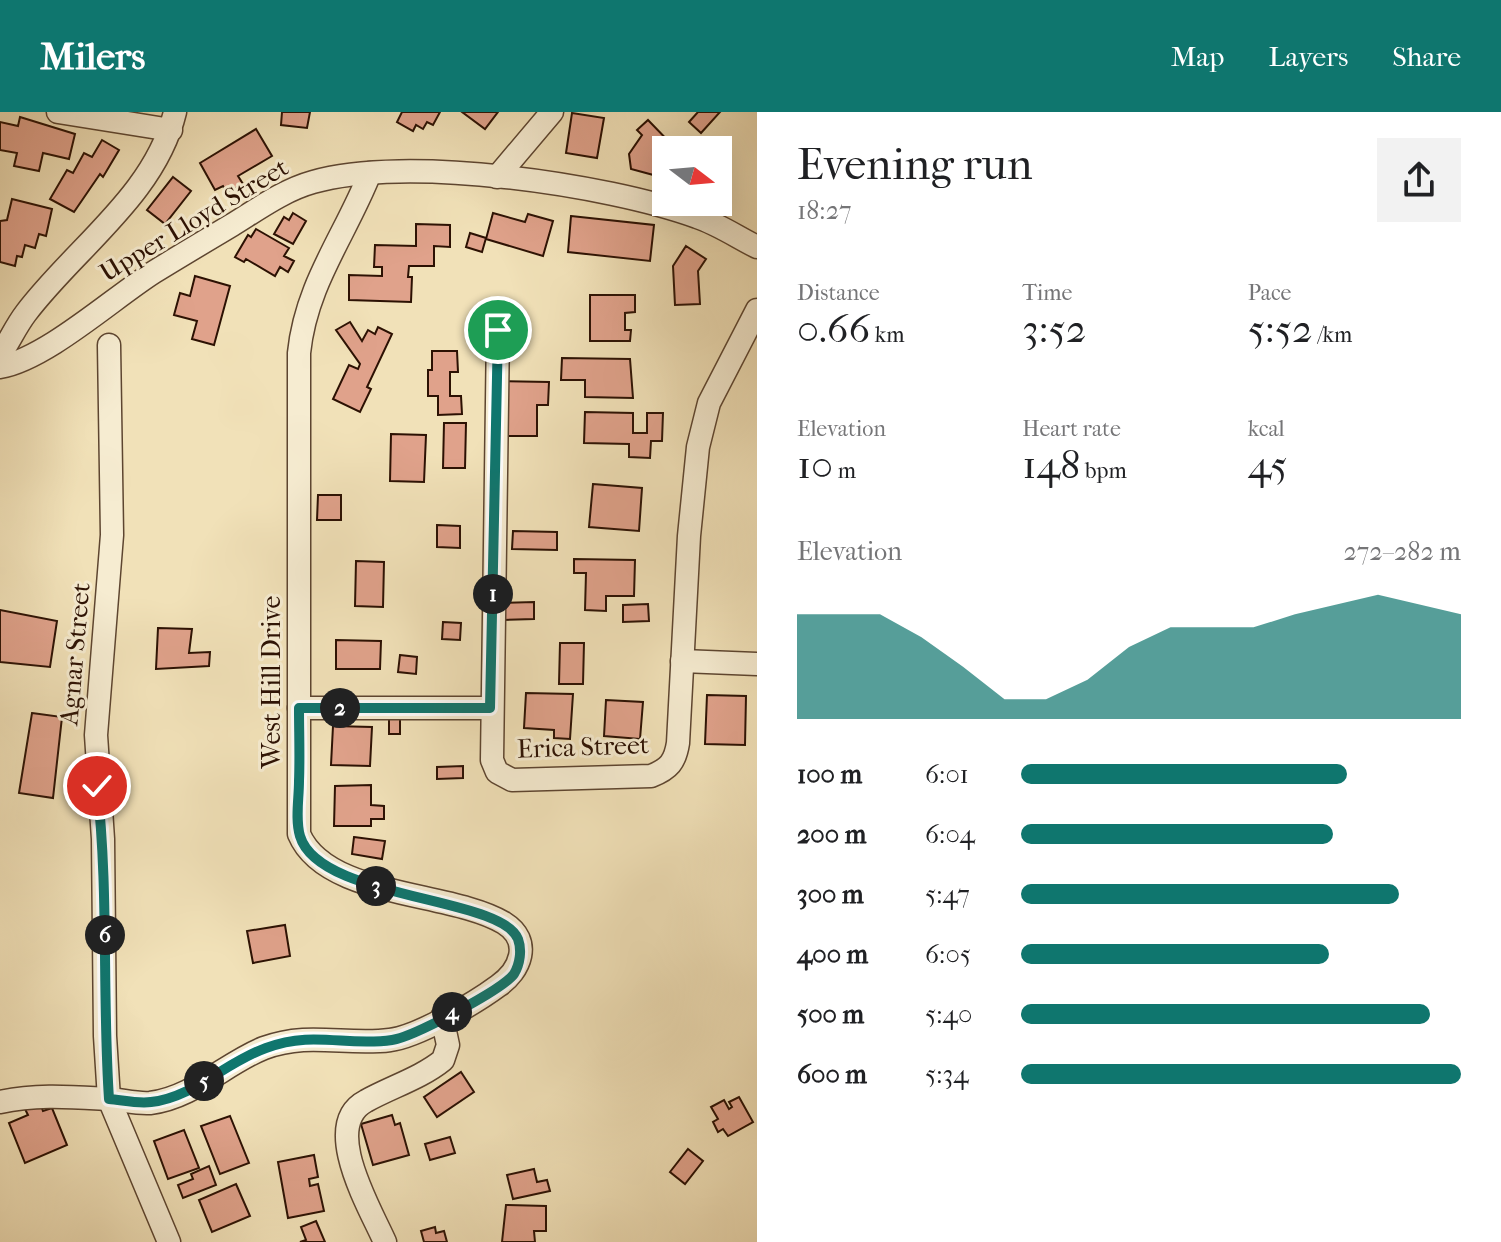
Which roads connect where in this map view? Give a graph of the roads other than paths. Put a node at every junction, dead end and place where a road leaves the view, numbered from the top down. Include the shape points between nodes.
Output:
1 (58, 112) edge
2 (552, 112) edge
3 (173, 121) edge
4 (370, 173) junction
5 (497, 177) junction
6 (757, 247) edge
7 (757, 310) edge
8 (498, 330) dead end
9 (109, 345) dead end
10 (0, 355) edge
11 (0, 367) edge
12 (682, 661) junction
13 (757, 664) edge
14 (299, 708) junction
15 (490, 708) junction
16 (442, 1017) junction
17 (109, 1099) junction
18 (0, 1102) edge
19 (169, 1242) edge
20 (385, 1242) edge

1 - 3 street
2 - 5 street
3 - 10 street via 154,165 26,313
4 - 5 street, Upper Lloyd Street
4 - 11 street, Upper Lloyd Street via 313,182 277,198 154,272 26,359
4 - 14 street, West Hill Drive via 311,293 302,323
5 - 6 street, Upper Lloyd Street via 669,208
7 - 12 street via 709,403 698,447
8 - 15 street, Erica Street
9 - 17 street, Agnar Street via 112,535 96,735
12 - 13 street
12 - 15 street, Erica Street via 676,759 651,776 525,781 504,777 492,760
14 - 15 street
14 - 16 street, West Hill Drive via 298,818 305,848 318,861 358,879 503,923 518,939 520,962 512,976
16 - 17 street via 395,1040 310,1038 264,1048 179,1094 151,1103
16 - 20 street via 448,1045 443,1060 353,1108 346,1126 351,1163
17 - 18 street via 42,1096
17 - 19 street, Agnar Street

